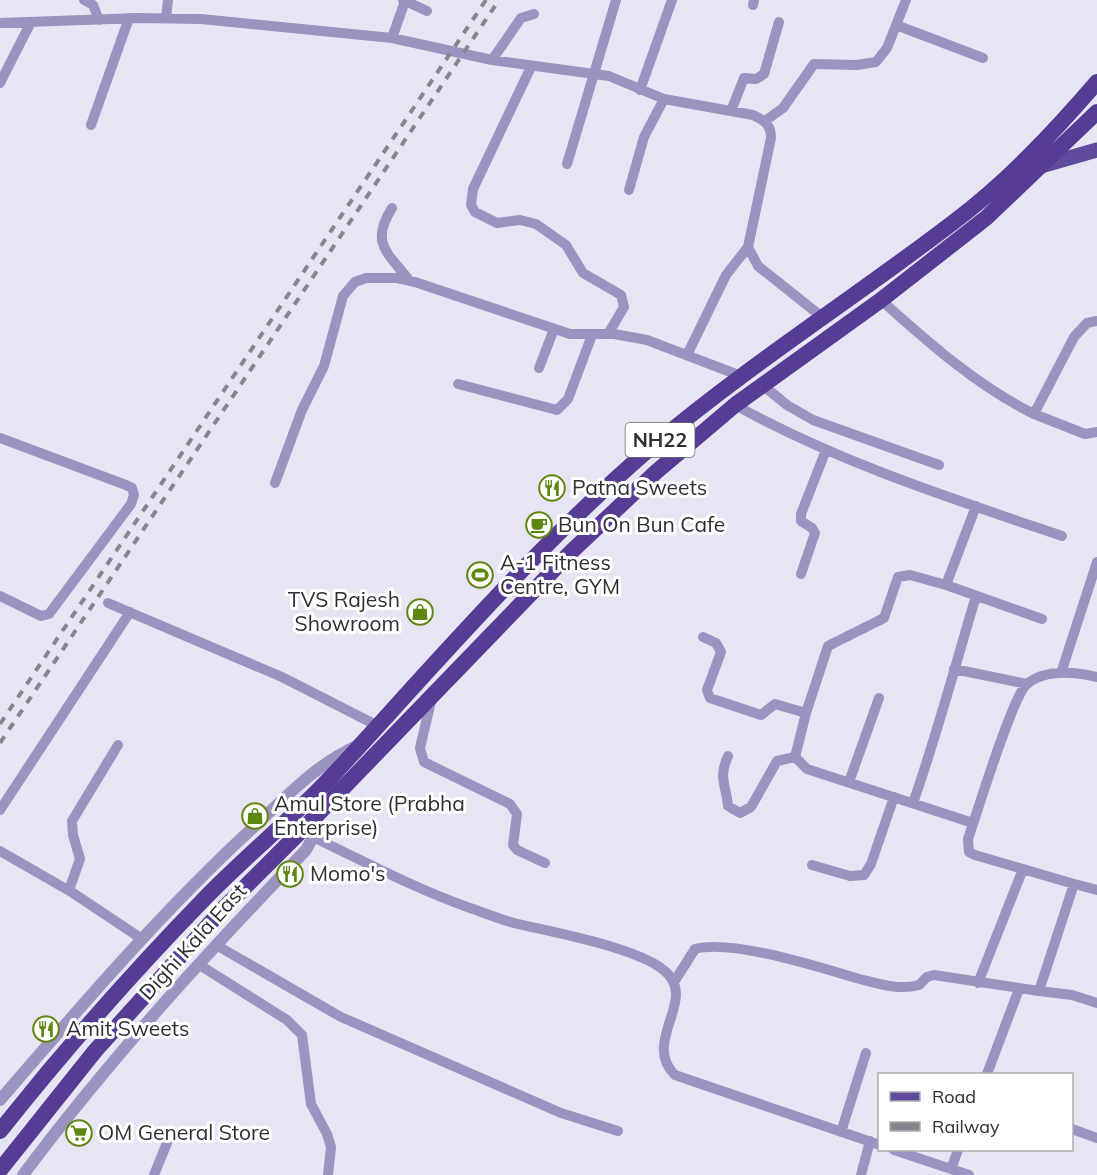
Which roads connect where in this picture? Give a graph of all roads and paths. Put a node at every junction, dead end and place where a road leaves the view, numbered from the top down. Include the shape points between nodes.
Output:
1 (84, 0) edge
2 (168, 0) edge
3 (404, 0) edge
4 (616, 0) edge
5 (672, 0) edge
6 (906, 0) edge
7 (428, 11) dead end
8 (534, 14) dead end
9 (129, 18) junction
10 (166, 18) junction
11 (99, 20) junction
12 (779, 22) dead end
13 (0, 23) edge
14 (30, 24) junction
15 (896, 25) junction
16 (392, 38) junction
17 (983, 58) dead end
18 (492, 60) junction
19 (531, 67) junction
20 (595, 75) junction
21 (0, 83) edge
22 (1095, 88) edge
23 (640, 90) junction
24 (664, 99) junction
25 (1077, 105) junction
26 (731, 111) junction
27 (1095, 116) edge
28 (765, 121) junction
29 (91, 125) dead end
30 (1097, 150) edge
31 (567, 164) dead end
32 (1041, 166) junction
33 (628, 190) dead end
34 (392, 207) dead end
35 (747, 248) junction
36 (409, 280) junction
37 (881, 300) junction
38 (822, 317) junction
39 (1097, 321) edge
40 (554, 329) junction
41 (608, 334) junction
42 (592, 335) junction
43 (687, 355) junction
44 (539, 368) dead end
45 (741, 376) junction
46 (458, 384) dead end
47 (761, 384) junction
48 (735, 405) junction
49 (1034, 414) junction
50 (1097, 432) edge
51 (0, 438) edge
52 (826, 450) junction
53 (939, 465) dead end
54 (275, 483) dead end
55 (975, 506) junction
56 (1062, 536) dead end
57 (1097, 562) edge
58 (801, 574) dead end
59 (946, 585) junction
60 (0, 596) edge
61 (976, 596) junction
62 (108, 603) dead end
63 (130, 612) junction
64 (1042, 619) dead end
65 (703, 637) dead end
66 (954, 669) junction
67 (1061, 673) junction
68 (1097, 677) edge
69 (1027, 684) junction
70 (432, 696) junction
71 (879, 698) dead end
72 (806, 713) junction
73 (378, 726) junction
74 (118, 745) dead end
75 (359, 745) junction
76 (728, 756) dead end
77 (795, 757) junction
78 (849, 782) junction
79 (894, 797) junction
80 (913, 803) junction
81 (0, 810) edge
82 (315, 817) junction
83 (973, 823) junction
84 (313, 837) junction
85 (0, 851) edge
86 (545, 863) dead end
87 (812, 865) dead end
88 (1023, 869) junction
89 (1074, 884) junction
90 (69, 890) junction
91 (1097, 890) edge
92 (142, 939) junction
93 (216, 945) junction
94 (198, 964) junction
95 (674, 982) junction
96 (978, 983) junction
97 (1019, 989) junction
98 (1039, 991) junction
99 (1097, 1003) edge
100 (866, 1053) dead end
101 (987, 1073) edge
102 (0, 1100) edge
103 (1073, 1130) edge
104 (0, 1131) edge
105 (618, 1131) dead end
106 (841, 1132) junction
107 (171, 1133) dead end
108 (1097, 1138) edge
109 (875, 1143) edge
110 (900, 1151) edge
111 (957, 1151) edge
112 (951, 1169) junction
113 (0, 1170) edge
114 (23, 1175) edge
115 (154, 1175) edge
116 (328, 1175) edge
117 (861, 1175) edge
118 (969, 1175) edge

1 - 11 street via 93,5
2 - 10 street
3 - 7 street
3 - 16 street
4 - 20 street
5 - 23 street
6 - 15 street
8 - 18 street via 521,18
9 - 10 street
9 - 11 street
9 - 29 street
10 - 16 street
11 - 14 street
12 - 26 street via 764,74 756,79 744,78
13 - 14 street
14 - 21 street
15 - 17 street
15 - 28 street via 887,48 876,62 814,64 783,108
16 - 18 street
18 - 19 street
19 - 20 street
19 - 41 street via 473,189 471,205 475,212 497,223 528,220 536,224 566,245 583,273 621,295 624,307
20 - 23 street via 620,80
20 - 31 street
22 - 25 highway, NH22
23 - 24 street
24 - 26 street
24 - 33 street via 644,137
25 - 27 main road
25 - 38 highway, NH22 via 1032,154 957,220
26 - 28 street
27 - 32 highway, NH22
28 - 35 street via 771,138
30 - 32 main road
32 - 37 highway, NH22 via 986,218
34 - 36 street via 381,226 381,238 386,251
35 - 38 street via 758,266
35 - 43 street via 726,275
36 - 40 street
36 - 54 street via 366,278 355,282 343,296 327,357
37 - 47 highway, NH22
37 - 49 street via 985,386
38 - 45 highway, NH22
39 - 49 street via 1088,323 1074,337
40 - 42 street
40 - 44 street
41 - 42 street
41 - 43 street via 647,340
42 - 46 street via 568,399 557,410
43 - 45 street
45 - 73 highway, NH22 via 607,486
47 - 48 highway, NH22
47 - 53 street via 813,420
48 - 52 street
48 - 70 highway, NH22 via 570,552
49 - 50 street via 1085,434
51 - 60 street via 126,485 134,495 49,614 41,616
52 - 55 street
52 - 58 street via 801,514 801,521 815,534
55 - 56 street
55 - 59 street
57 - 67 street
59 - 61 street
59 - 72 street via 910,575 898,577 884,618 828,646
61 - 64 street
61 - 66 street
62 - 63 street
63 - 73 street via 282,677
63 - 81 street
65 - 72 street via 716,643 721,652 707,690 710,698 761,715 775,704
66 - 69 street
66 - 80 street via 942,720
67 - 68 street
67 - 69 street
69 - 83 street via 1011,716
70 - 82 highway, NH22
70 - 86 street via 420,748 424,762 510,804 517,814 513,844 517,850
71 - 78 street
72 - 77 street
73 - 75 highway, NH22
74 - 90 street via 72,821 80,859
75 - 92 street via 331,758 305,780 213,864
75 - 104 highway, NH22 via 307,801 210,893 115,995
76 - 77 street via 721,778 728,806 740,813 751,807 777,761
77 - 78 street via 807,769
78 - 79 street
79 - 80 street
79 - 87 street via 864,875 850,876
80 - 83 street
82 - 84 street
82 - 113 highway, NH22 via 221,910 95,1051
83 - 88 street via 969,852
84 - 93 street, Dighi Kala East via 306,850
84 - 95 street via 469,908 608,945 655,965
85 - 90 street
88 - 89 street
88 - 96 street
89 - 91 street
89 - 98 street
90 - 92 street
92 - 102 street
93 - 94 street, Dighi Kala East
93 - 105 street via 341,1017 561,1113
94 - 114 street, Dighi Kala East via 101,1076
94 - 116 street via 287,1020 302,1035 310,1104 331,1147
95 - 96 street via 695,949 713,947 782,957 896,988 919,985 930,975
95 - 106 street via 673,1011 662,1055 675,1075
96 - 97 street
97 - 98 street
97 - 101 street
98 - 99 street
100 - 106 street
103 - 108 street
106 - 109 street
107 - 115 street
109 - 117 street
110 - 112 street
111 - 112 street
112 - 118 street

